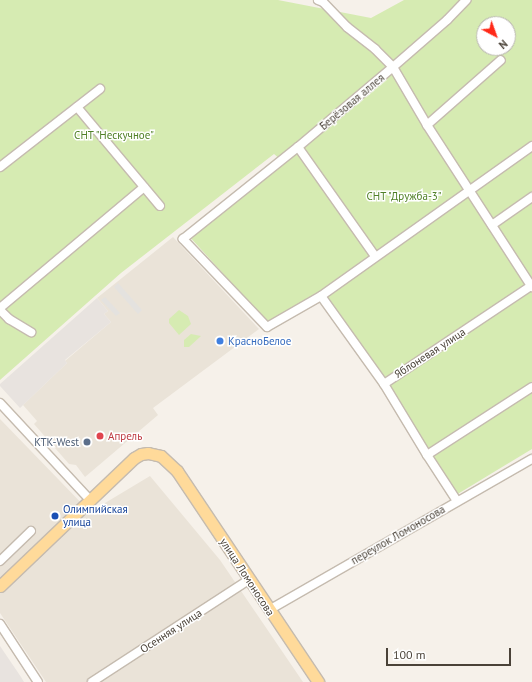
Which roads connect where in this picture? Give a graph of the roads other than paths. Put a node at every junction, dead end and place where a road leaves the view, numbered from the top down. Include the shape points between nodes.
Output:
1 (318, 0) edge
2 (466, 0) edge
3 (501, 60) dead end
4 (393, 67) junction
5 (100, 88) dead end
6 (77, 107) junction
7 (427, 124) junction
8 (532, 146) edge
9 (298, 147) junction
10 (0, 167) edge
11 (144, 187) junction
12 (469, 189) junction
13 (532, 197) edge
14 (160, 206) dead end
15 (492, 225) junction
16 (375, 256) junction
17 (532, 287) edge
18 (321, 296) junction
19 (0, 309) edge
20 (32, 332) dead end
21 (384, 384) junction
22 (532, 387) edge
23 (0, 403) edge
24 (427, 455) junction
25 (530, 461) edge
26 (90, 500) junction
27 (457, 501) junction
28 (31, 531) dead end
29 (0, 561) edge
30 (250, 579) junction
31 (0, 586) edge
32 (269, 610) junction
33 (0, 624) edge
34 (38, 682) edge
35 (92, 682) edge
36 (318, 682) edge

1 - 4 street
2 - 4 street
3 - 7 street
4 - 7 street, Берёзовая аллея
4 - 9 street, Берёзовая аллея
5 - 6 street
6 - 10 street
6 - 11 street
7 - 12 street, Берёзовая аллея
8 - 12 street
9 - 16 street
9 - 18 street, Берёзовая аллея via 183,239 267,327
11 - 14 street
11 - 19 street
12 - 15 street, Берёзовая аллея
12 - 16 street
13 - 15 street
15 - 17 street, Берёзовая аллея
16 - 18 street
17 - 21 street, Яблоневая улица
18 - 21 street
19 - 20 street via 9,319
21 - 24 street, Яблоневая улица
22 - 24 street
23 - 26 street
24 - 27 street, Яблоневая улица
25 - 27 street, переулок Ломоносова
26 - 30 main road, улица Ломоносова via 129,462 141,454 161,456 177,471
26 - 31 main road, улица Ломоносова
27 - 32 street, переулок Ломоносова
28 - 29 street
30 - 32 main road, улица Ломоносова
30 - 35 street, Осенняя улица
32 - 36 main road, улица Ломоносова
33 - 34 street

